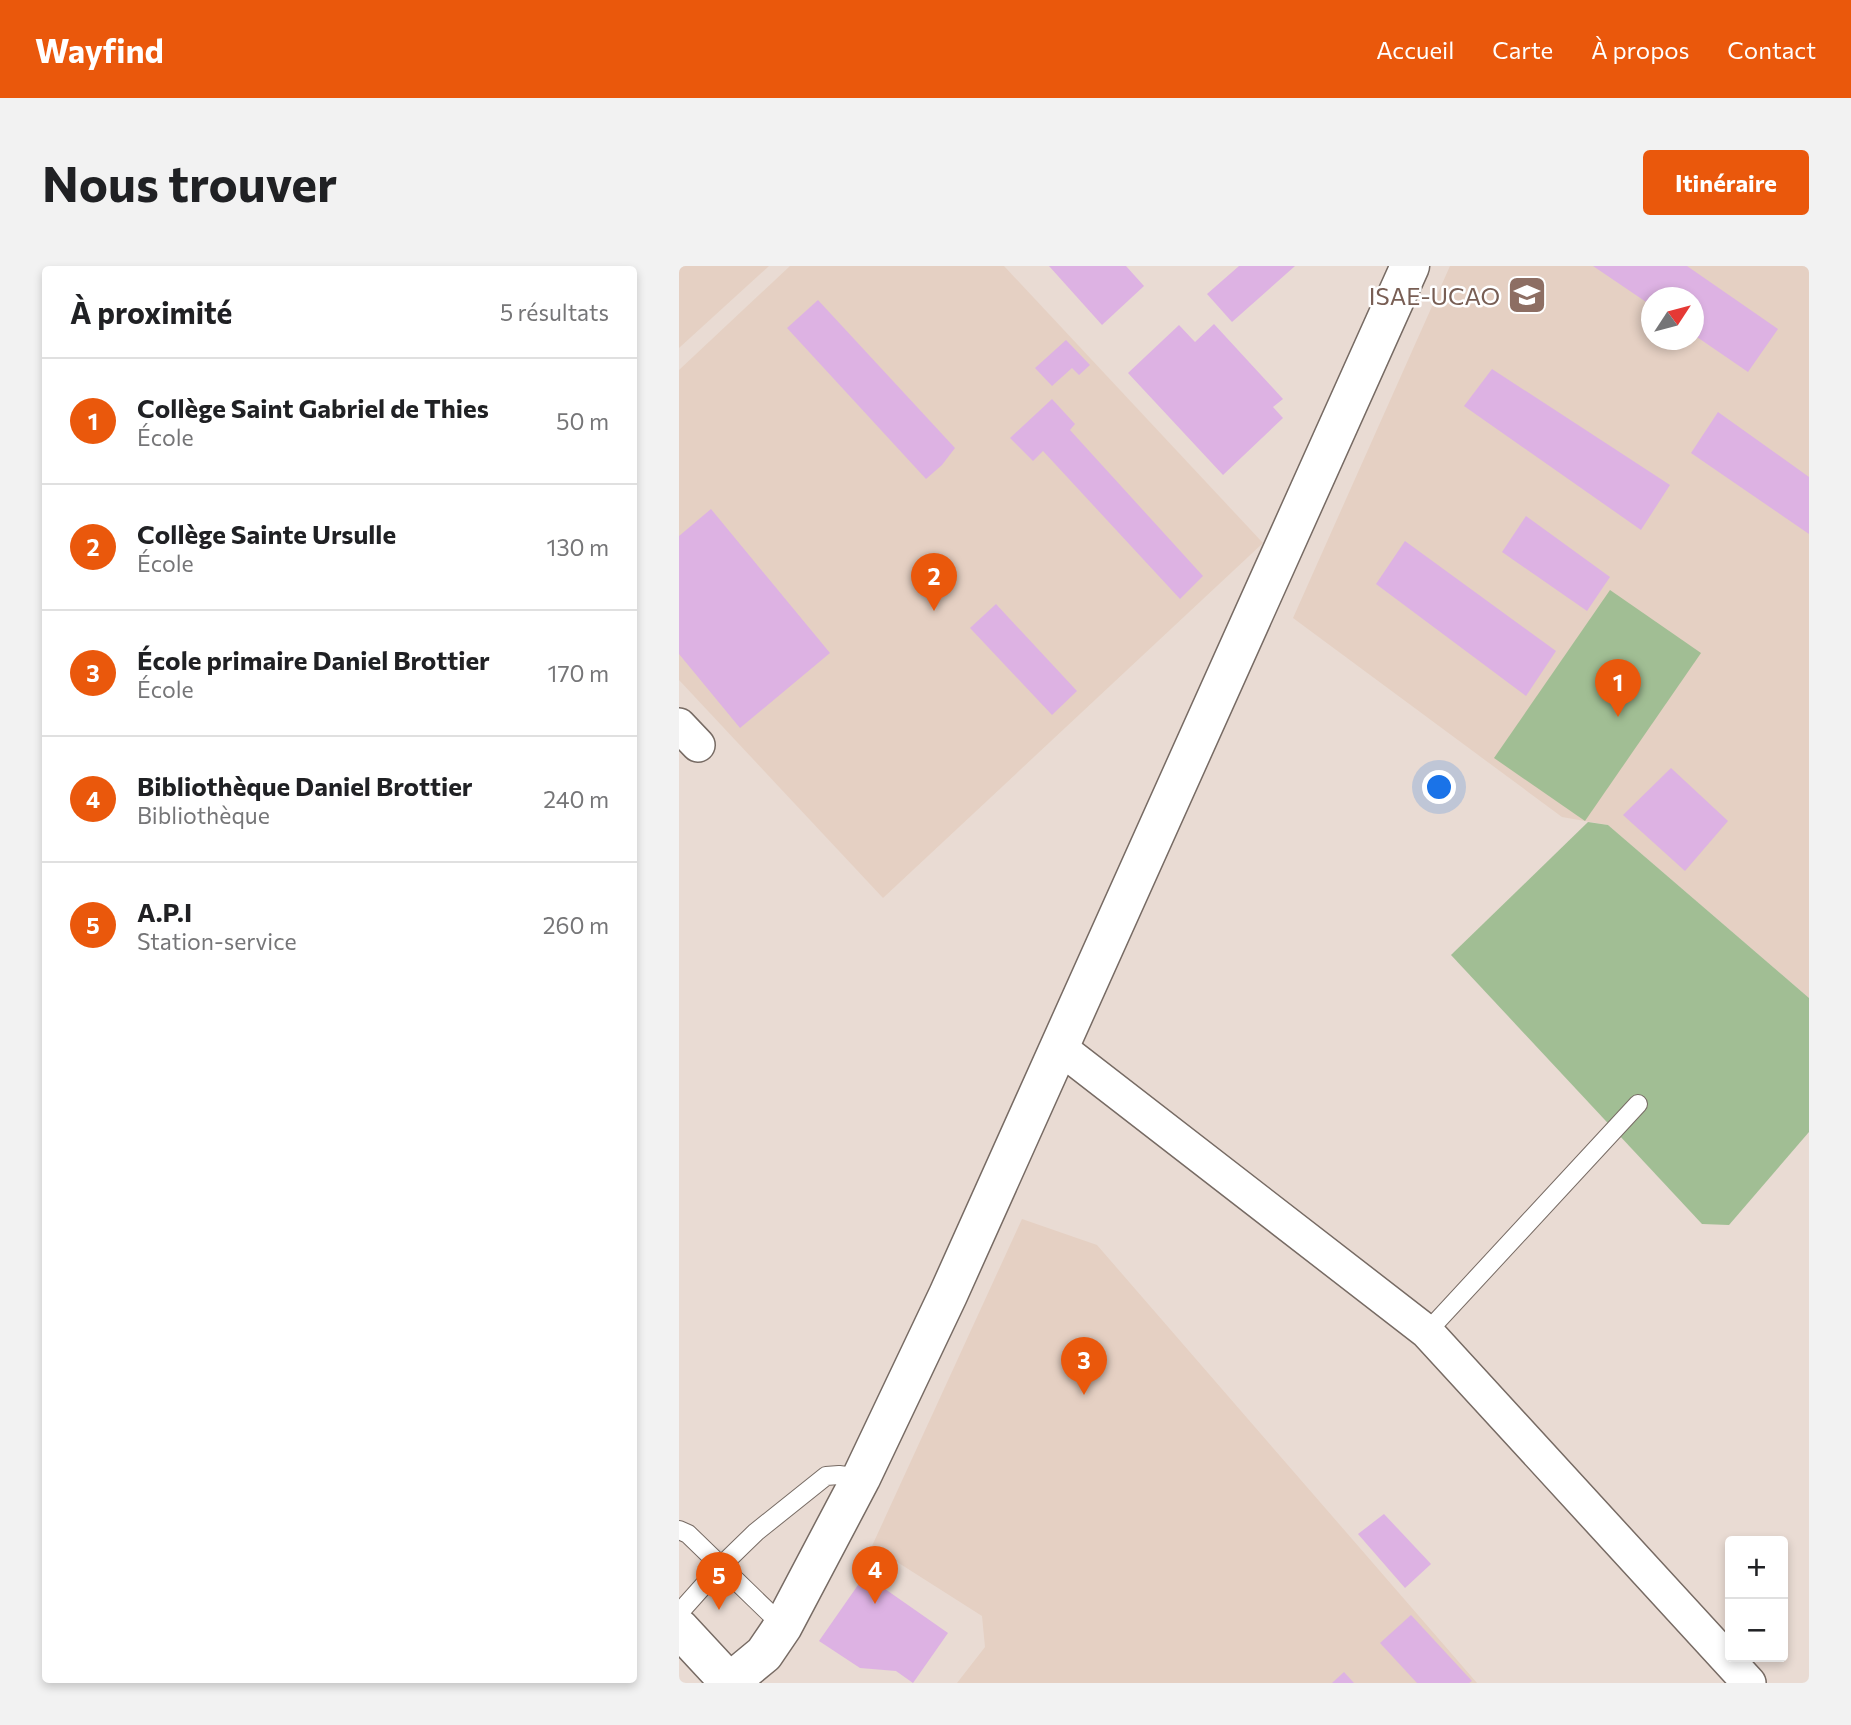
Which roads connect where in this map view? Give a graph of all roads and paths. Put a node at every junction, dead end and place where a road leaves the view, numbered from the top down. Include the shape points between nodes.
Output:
1 (1410, 266) edge
2 (1059, 1047) junction
3 (1638, 1104) dead end
4 (1427, 1332) junction
5 (861, 1478) junction
6 (679, 1530) edge
7 (721, 1566) junction
8 (679, 1613) edge
9 (679, 1628) edge
10 (768, 1654) edge
11 (729, 1683) edge
12 (1749, 1683) edge

1 - 2 main road
2 - 4 street
2 - 5 main road
3 - 4 lane
4 - 12 street
5 - 7 lane via 826,1476
5 - 10 main road
6 - 7 lane
7 - 8 lane
7 - 10 lane
9 - 11 main road
10 - 11 main road

